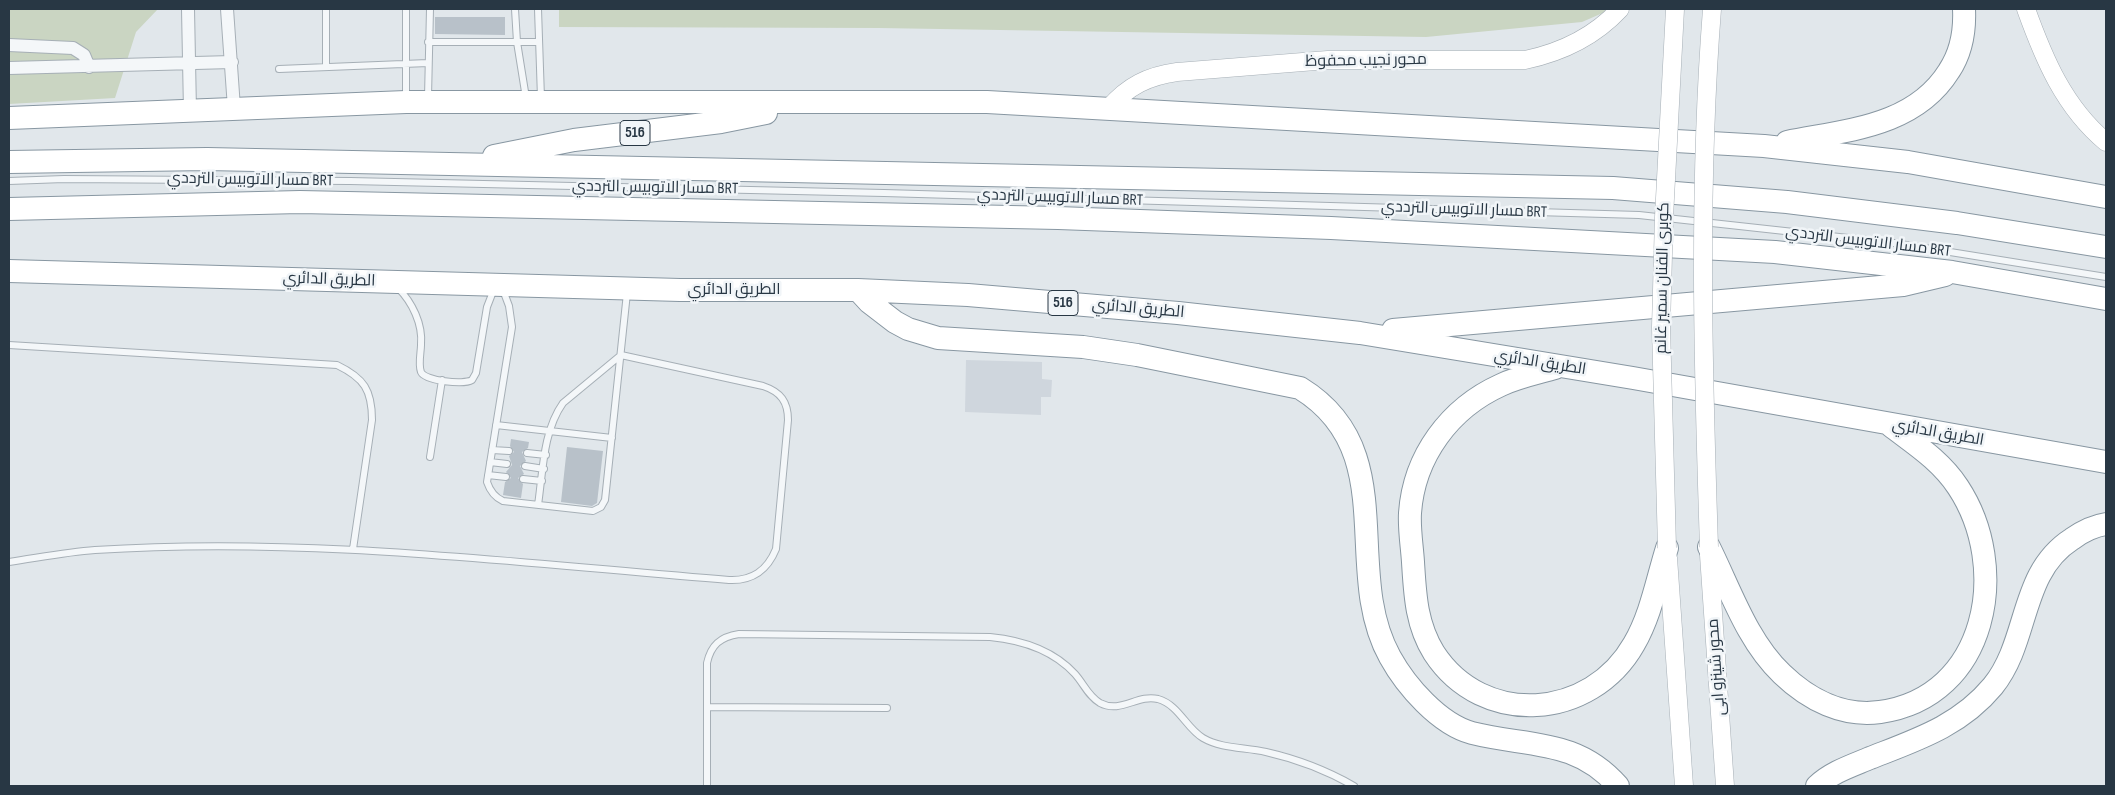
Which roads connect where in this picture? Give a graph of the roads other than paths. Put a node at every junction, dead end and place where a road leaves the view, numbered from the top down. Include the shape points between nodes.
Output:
1 (188, 9) edge
2 (227, 9) edge
3 (326, 9) edge
4 (406, 9) edge
5 (430, 9) edge
6 (515, 9) edge
7 (538, 9) edge
8 (1620, 9) edge
9 (1675, 9) edge
10 (1964, 9) edge
11 (2026, 9) edge
12 (1713, 13) edge
13 (428, 42) junction
14 (516, 42) junction
15 (539, 42) junction
16 (9, 46) edge
17 (232, 62) junction
18 (428, 63) junction
19 (191, 64) junction
20 (406, 64) junction
21 (89, 67) junction
22 (326, 67) junction
23 (9, 68) edge
24 (279, 69) dead end
25 (417, 102) junction
26 (534, 102) junction
27 (818, 103) junction
28 (234, 108) junction
29 (1109, 108) junction
30 (190, 111) junction
31 (9, 118) edge
32 (2106, 142) edge
33 (1764, 146) junction
34 (9, 162) edge
35 (453, 164) junction
36 (9, 181) edge
37 (2106, 196) edge
38 (9, 209) edge
39 (2106, 247) edge
40 (9, 272) edge
41 (1952, 272) junction
42 (2106, 277) edge
43 (392, 282) junction
44 (498, 286) junction
45 (628, 289) junction
46 (858, 290) junction
47 (2106, 298) edge
48 (1360, 333) junction
49 (9, 345) edge
50 (621, 355) junction
51 (1563, 366) junction
52 (442, 380) junction
53 (1889, 424) junction
54 (496, 426) junction
55 (549, 431) junction
56 (612, 438) junction
57 (492, 450) junction
58 (509, 451) dead end
59 (527, 453) dead end
60 (546, 455) junction
61 (430, 457) dead end
62 (490, 462) junction
63 (2106, 462) edge
64 (507, 464) dead end
65 (525, 466) dead end
66 (544, 469) junction
67 (488, 475) junction
68 (506, 477) dead end
69 (524, 479) dead end
70 (542, 481) junction
71 (538, 505) junction
72 (2106, 524) edge
73 (1709, 547) junction
74 (1667, 548) junction
75 (353, 549) junction
76 (9, 562) edge
77 (708, 707) junction
78 (887, 708) dead end
79 (707, 786) edge
80 (1354, 786) edge
81 (1618, 786) edge
82 (1684, 786) edge
83 (1726, 786) edge
84 (1817, 786) edge

1 - 19 street
2 - 17 street
3 - 22 lane
4 - 20 lane
5 - 13 lane
6 - 14 lane
7 - 15 lane
8 - 29 main road, محور نجيب محفوظ via 1606,23 1576,43 1525,60 1328,60 1177,72 1146,79 1132,86
9 - 74 main road, كوبرى الفنان سمير غانم, bridge via 1661,327
10 - 33 highway via 1959,51 1943,81 1918,105 1904,114 1871,125
11 - 32 main road via 2055,80 2075,110
12 - 73 main road, bridge via 1702,240
13 - 14 lane
13 - 18 lane
14 - 15 lane
14 - 26 lane
15 - 26 lane
16 - 21 street via 74,48 84,55
17 - 19 street
17 - 28 street
18 - 20 lane
18 - 25 lane
19 - 21 street
19 - 30 street
20 - 22 lane
20 - 25 lane
21 - 23 street
22 - 24 lane
25 - 26 highway, 516
25 - 28 highway, 516
26 - 27 highway, 516
27 - 29 highway, 516 via 987,102
27 - 35 highway, 516 via 721,122 574,140
28 - 30 highway, 516
29 - 33 highway, 516
30 - 31 highway, 516
33 - 37 highway, 516 via 1908,162
34 - 35 highway, 516 via 207,159
35 - 39 highway, 516 via 1613,188 1787,202 1958,223
36 - 42 lane, مسار الاتوبيس الترددي BRT via 360,182 1639,215 1894,243
38 - 41 highway via 300,202 1058,218 1331,228 1775,252
40 - 43 highway, الطريق الدائري / 516
41 - 47 highway
41 - 48 highway via 1936,279 1903,285
43 - 44 highway, الطريق الدائري / 516
43 - 52 lane via 415,314 422,340 421,372 428,378
44 - 45 highway, الطريق الدائري / 516
44 - 52 lane via 487,308 475,377 464,383
44 - 54 lane via 509,306 512,327
45 - 46 highway, الطريق الدائري / 516
45 - 50 lane
46 - 48 highway, الطريق الدائري / 516 via 968,295 1178,312
46 - 81 highway via 894,322 938,338 1082,347 1300,388 1329,410 1343,427 1356,455 1361,473 1373,602 1389,656 1404,680 1445,719 1470,732 1556,746 1599,768
48 - 51 highway, الطريق الدائري / 516
49 - 75 lane via 337,365 353,373 365,386 372,402
50 - 55 lane via 563,403
50 - 56 lane
50 - 75 lane via 763,386 783,398 788,420 776,549 772,559 758,574 729,580
51 - 53 highway, الطريق الدائري / 516
51 - 74 highway via 1486,392 1456,414 1432,443 1417,478 1410,514 1416,608 1434,653 1456,677 1498,701 1531,706 1562,702 1592,689 1613,671 1634,645
52 - 61 lane
53 - 63 highway, الطريق الدائري / 516
53 - 73 highway via 1935,460 1958,486 1967,501 1984,551 1984,604 1974,640 1955,672 1926,696 1900,708 1872,713 1835,708 1798,688 1756,641
54 - 55 lane
54 - 57 lane
55 - 56 lane
55 - 60 lane
56 - 71 lane via 605,500 601,507 593,511
57 - 58 lane
57 - 62 lane
59 - 60 lane
60 - 66 lane
62 - 64 lane
62 - 67 lane
65 - 66 lane
66 - 70 lane
67 - 68 lane
67 - 71 lane via 489,486 498,498
69 - 70 lane
70 - 71 lane
72 - 84 highway via 2081,533 2055,552 2044,565 2029,594 2022,627 2006,666 1980,701 1946,727 1839,770
73 - 83 main road, محور شينزو ابى
74 - 82 main road
75 - 76 lane via 187,546 93,550
77 - 78 lane
77 - 79 lane
77 - 80 lane via 707,663 717,642 727,636 1009,639 1026,643 1059,661 1102,704 1125,706 1148,698 1164,701 1195,733 1214,744 1291,758

